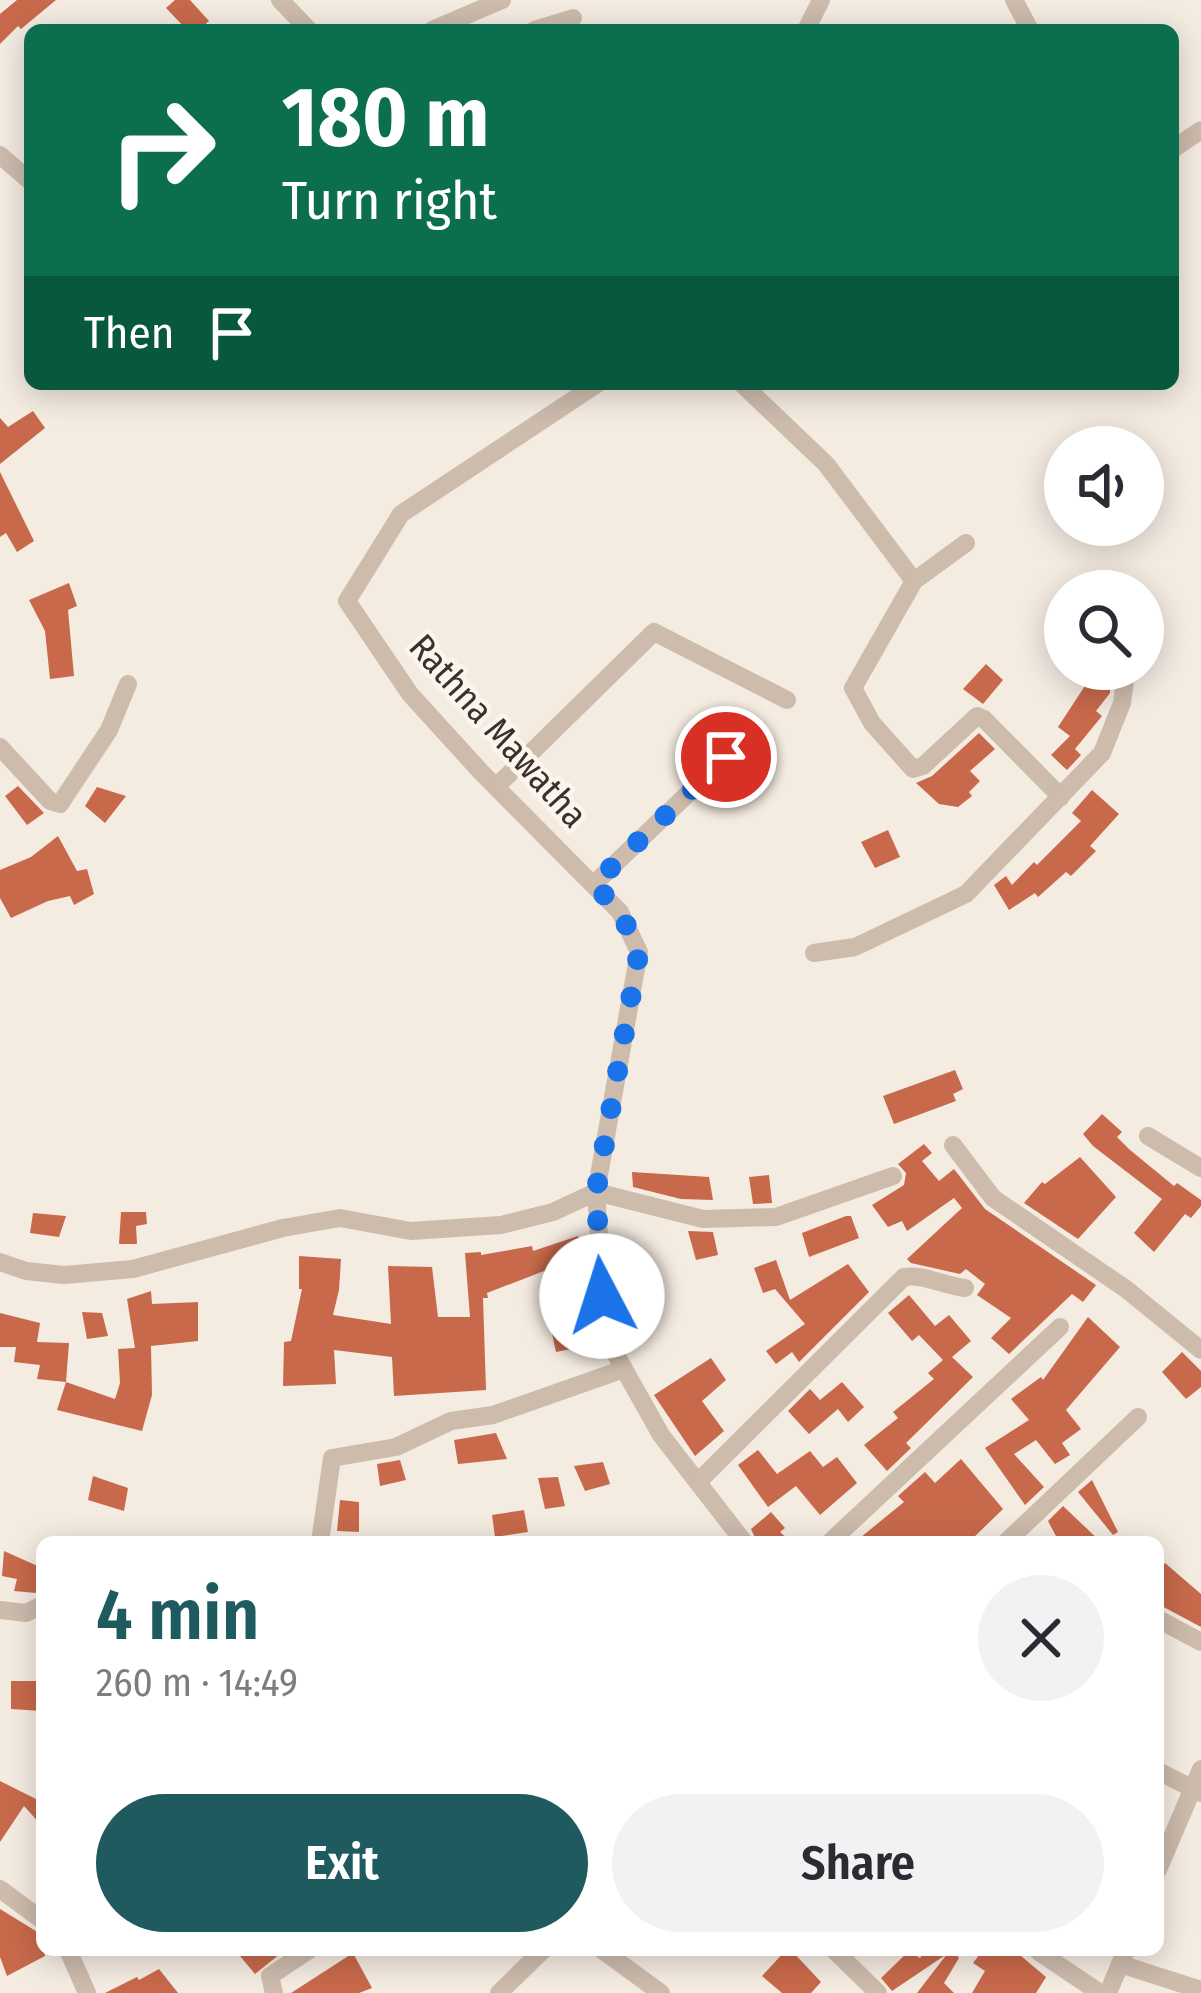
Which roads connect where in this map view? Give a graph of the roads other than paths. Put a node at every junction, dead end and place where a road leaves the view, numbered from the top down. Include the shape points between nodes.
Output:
1 (280, 0) edge
2 (502, 0) edge
3 (573, 18) dead end
4 (303, 24) edge
5 (446, 24) edge
6 (554, 24) edge
7 (0, 155) edge
8 (24, 176) edge
9 (588, 390) edge
10 (748, 390) edge
11 (966, 543) dead end
12 (914, 581) junction
13 (128, 684) dead end
14 (1124, 690) edge
15 (787, 700) dead end
16 (0, 747) edge
17 (726, 757) dead end
18 (496, 787) junction
19 (1061, 797) junction
20 (594, 884) junction
21 (814, 953) dead end
22 (1148, 1136) dead end
23 (953, 1145) dead end
24 (1201, 1168) edge
25 (893, 1176) dead end
26 (596, 1192) junction
27 (0, 1262) edge
28 (965, 1288) dead end
29 (1060, 1327) dead end
30 (1201, 1350) edge
31 (624, 1370) junction
32 (1138, 1417) dead end
33 (698, 1482) junction
34 (321, 1536) edge
35 (739, 1536) edge
36 (836, 1536) edge
37 (1012, 1536) edge
38 (36, 1609) edge
39 (0, 1610) edge
40 (1164, 1622) edge
41 (1201, 1642) edge
42 (1201, 1769) edge
43 (1164, 1774) edge
44 (1196, 1791) edge
45 (1164, 1836) edge
46 (0, 1889) edge
47 (36, 1916) edge
48 (71, 1956) edge
49 (300, 1956) edge
50 (537, 1956) edge
51 (610, 1956) edge
52 (840, 1956) edge
53 (1045, 1956) edge
54 (1123, 1957) edge
55 (1201, 1990) edge
56 (87, 1993) edge
57 (274, 1993) edge
58 (499, 1993) edge
59 (661, 1993) edge
60 (878, 1993) edge
61 (1104, 1993) edge

1 - 4 street
2 - 5 street
3 - 6 street
7 - 8 street
9 - 18 street, Rathna Mawatha via 401,514 346,602 410,694
10 - 12 street via 826,464
11 - 12 street
12 - 19 street via 853,688 872,723 914,769 977,716
13 - 16 street via 109,730 60,804
14 - 19 street via 1102,753
15 - 18 street via 654,632
17 - 20 street
18 - 20 street, Rathna Mawatha
19 - 21 street via 966,894 856,947
20 - 26 street, Rathna Mawatha via 620,912 639,952
22 - 24 street
23 - 30 street via 993,1198
25 - 26 street via 776,1217 703,1219
26 - 27 street via 501,1225 411,1231 340,1218 133,1269 64,1276
26 - 31 street, Rathna Mawatha via 607,1337
28 - 33 street via 904,1276
29 - 36 street
31 - 33 street, Rathna Mawatha
31 - 34 street via 452,1421 396,1447 332,1458
32 - 37 street
33 - 35 street, Rathna Mawatha
38 - 39 street
40 - 41 street
42 - 44 street
43 - 44 street
44 - 45 street
46 - 47 street
48 - 56 street
49 - 57 street via 269,1976
50 - 58 street
51 - 59 street
52 - 60 street
53 - 61 street
54 - 55 street
54 - 61 street

